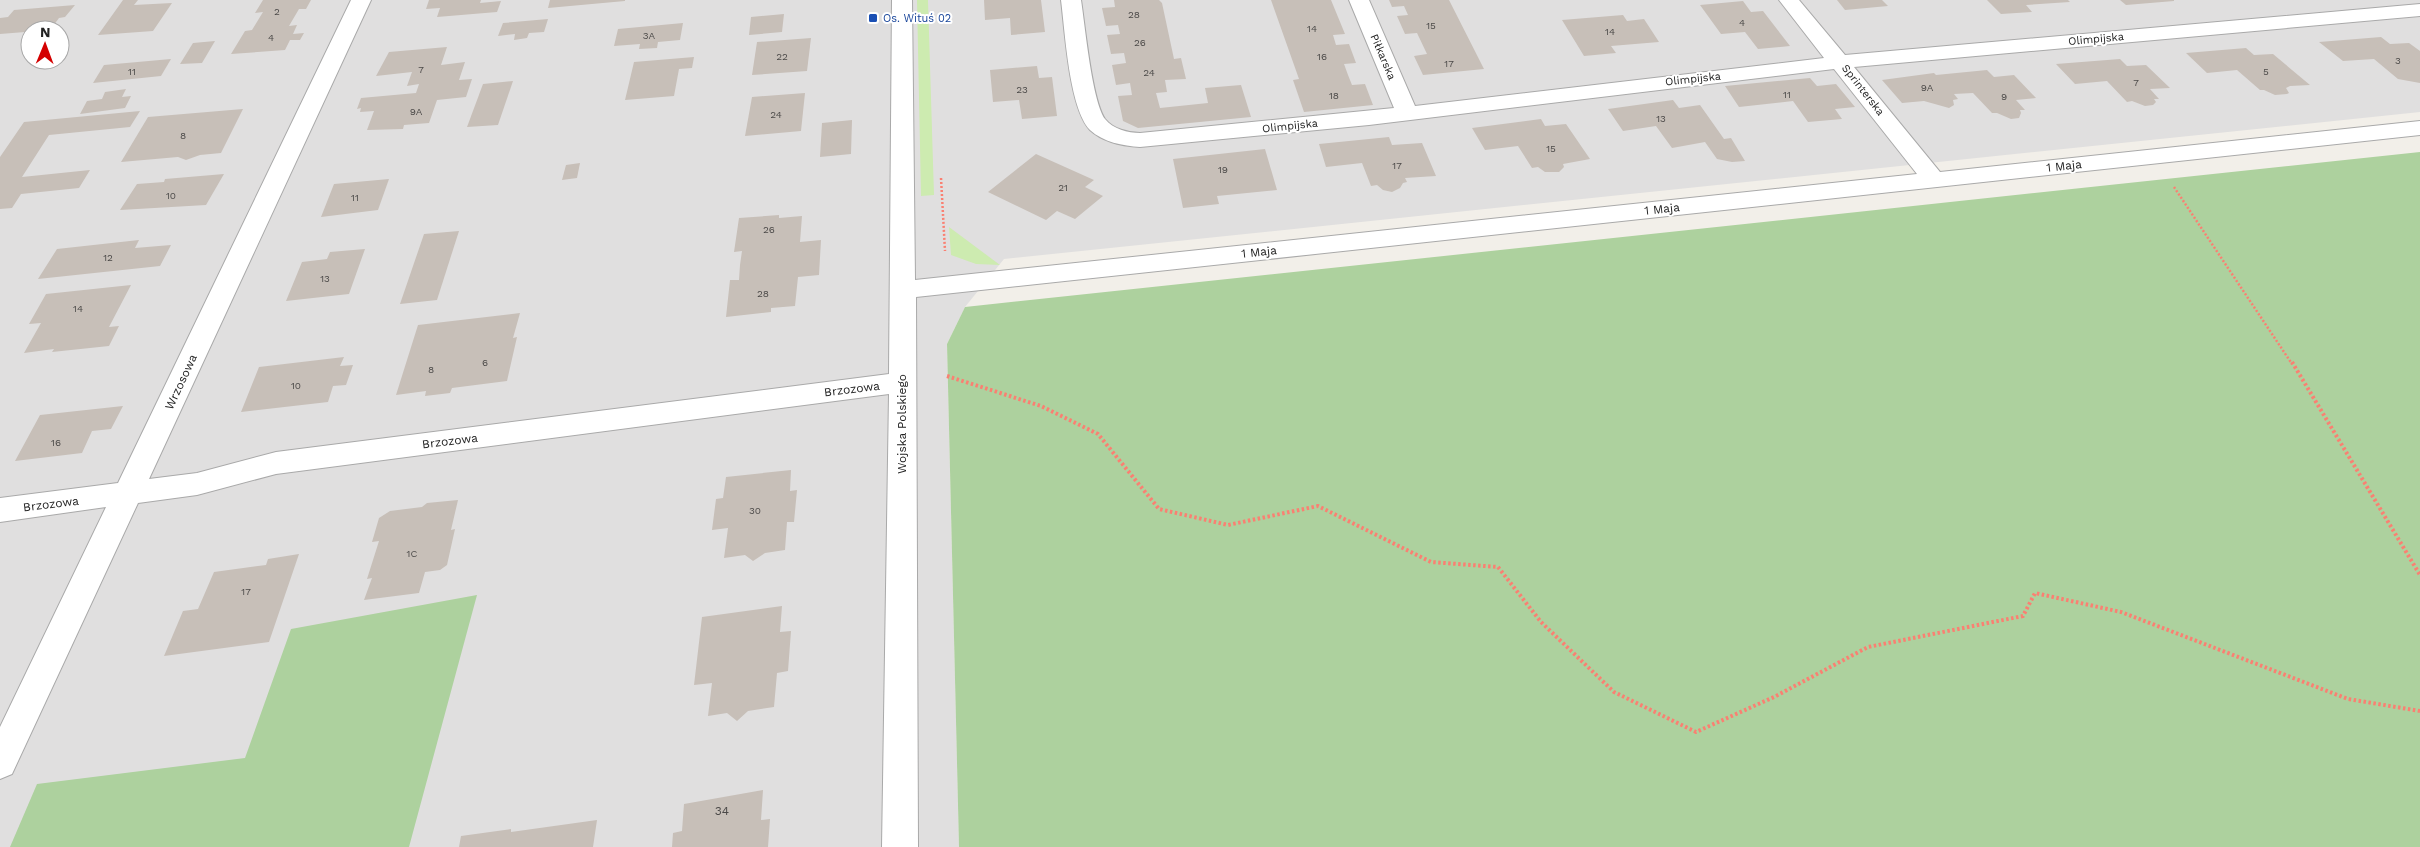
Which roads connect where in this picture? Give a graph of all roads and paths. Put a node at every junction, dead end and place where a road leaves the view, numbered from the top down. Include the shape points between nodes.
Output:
1 (361, 0) edge
2 (902, 0) edge
3 (1071, 0) edge
4 (1359, 0) edge
5 (1789, 0) edge
6 (2420, 10) edge
7 (1841, 62) junction
8 (1407, 114) junction
9 (2420, 128) edge
10 (1934, 180) junction
11 (2171, 183) dead end
12 (903, 290) junction
13 (948, 376) dead end
14 (902, 382) junction
15 (128, 494) junction
16 (0, 510) edge
17 (2420, 574) edge
18 (2420, 711) edge
19 (0, 763) edge
20 (900, 847) edge

1 - 15 street, Wrzosowa
2 - 12 street, Wojska Polskiego
3 - 8 street, Olimpijska via 1088,104 1097,124 1124,140
4 - 8 street, Piłkarska
5 - 7 street, Sprinterska
6 - 7 street, Olimpijska
7 - 8 street, Olimpijska
7 - 10 street, Sprinterska
9 - 10 street, 1 Maja
10 - 12 street, 1 Maja
11 - 17 path via 2306,384
12 - 14 street, Wojska Polskiego
13 - 18 path via 1041,406 1098,434 1159,509 1228,524 1318,506 1431,562 1498,567 1541,622 1614,692 1696,732 1774,697 1868,647 2023,616 2035,593 2121,612 2348,700
14 - 15 street, Brzozowa via 276,463 197,484
14 - 20 street, Wojska Polskiego
15 - 16 street, Brzozowa
15 - 19 street, Wrzosowa

